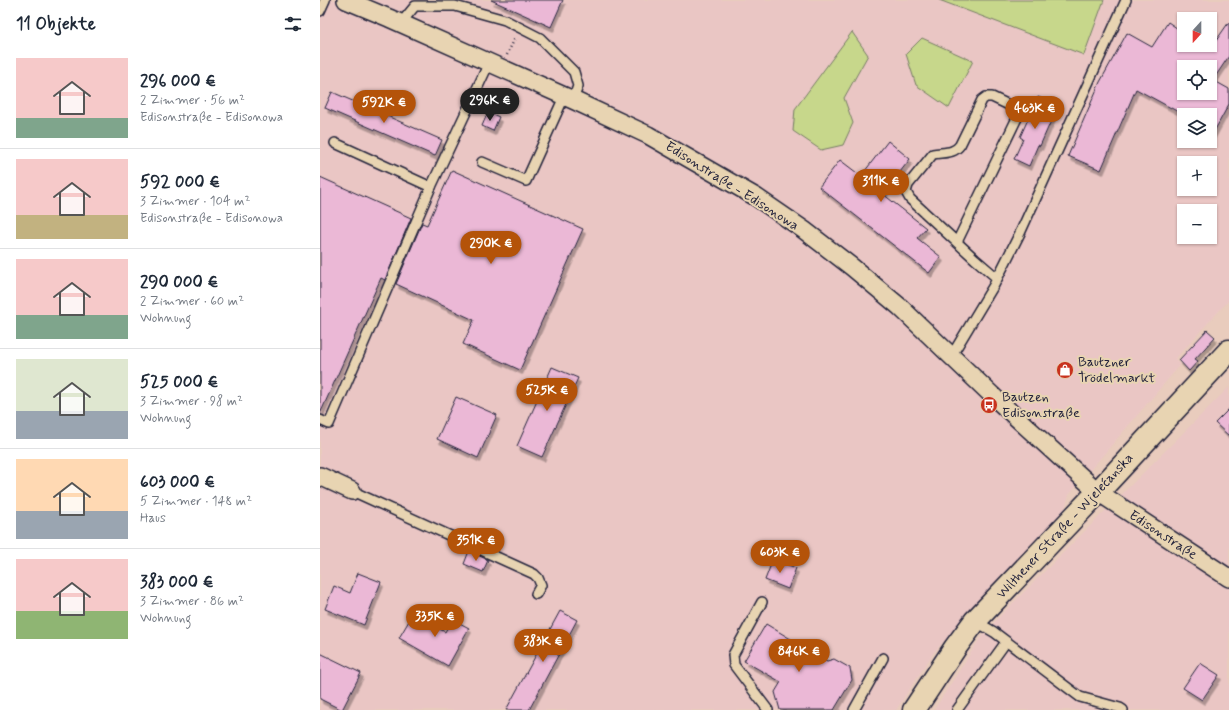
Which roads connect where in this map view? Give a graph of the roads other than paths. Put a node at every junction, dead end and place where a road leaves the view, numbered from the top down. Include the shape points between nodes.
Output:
1 (325, 0) edge
2 (346, 0) edge
3 (1126, 0) edge
4 (320, 11) edge
5 (401, 23) junction
6 (495, 65) junction
7 (568, 98) junction
8 (335, 143) dead end
9 (482, 162) dead end
10 (431, 187) junction
11 (957, 242) junction
12 (997, 278) junction
13 (1229, 351) edge
14 (952, 355) junction
15 (320, 420) edge
16 (320, 476) edge
17 (352, 490) joint
18 (1098, 492) junction
19 (1229, 578) edge
20 (536, 594) dead end
21 (762, 602) dead end
22 (975, 621) junction
23 (1006, 642) junction
24 (883, 658) dead end
25 (768, 710) edge
26 (854, 710) edge
27 (914, 710) edge
28 (957, 710) edge
29 (1123, 710) edge

1 - 4 lane
2 - 5 street, Edisonstraße - Edisonowa
3 - 12 lane
5 - 6 street, Edisonstraße - Edisonowa
5 - 7 lane via 416,6 456,6 505,20 540,38 574,72 578,86
6 - 7 street, Edisonstraße - Edisonowa
6 - 10 lane
7 - 9 lane via 526,181
7 - 14 street, Edisonstraße - Edisonowa via 648,135 756,197 852,267
8 - 10 lane
10 - 15 lane via 329,424
11 - 11 lane via 910,199 906,192 908,185 933,154 957,150 982,100 992,97 1015,108 1018,116
11 - 12 lane
12 - 14 lane
13 - 18 main road, Wilthener Straße - Wjelećanska
14 - 18 street, Edisonstraße - Edisonowa
16 - 17 street
17 - 20 lane via 534,574 541,585
18 - 19 street, Edisonstraße
18 - 22 main road, Wilthener Straße - Wjelećanska
21 - 25 lane via 733,655 734,665
22 - 23 lane
22 - 27 main road, Wilthener Straße - Wjelećanska
23 - 28 lane
23 - 29 lane via 1080,697
24 - 26 lane

